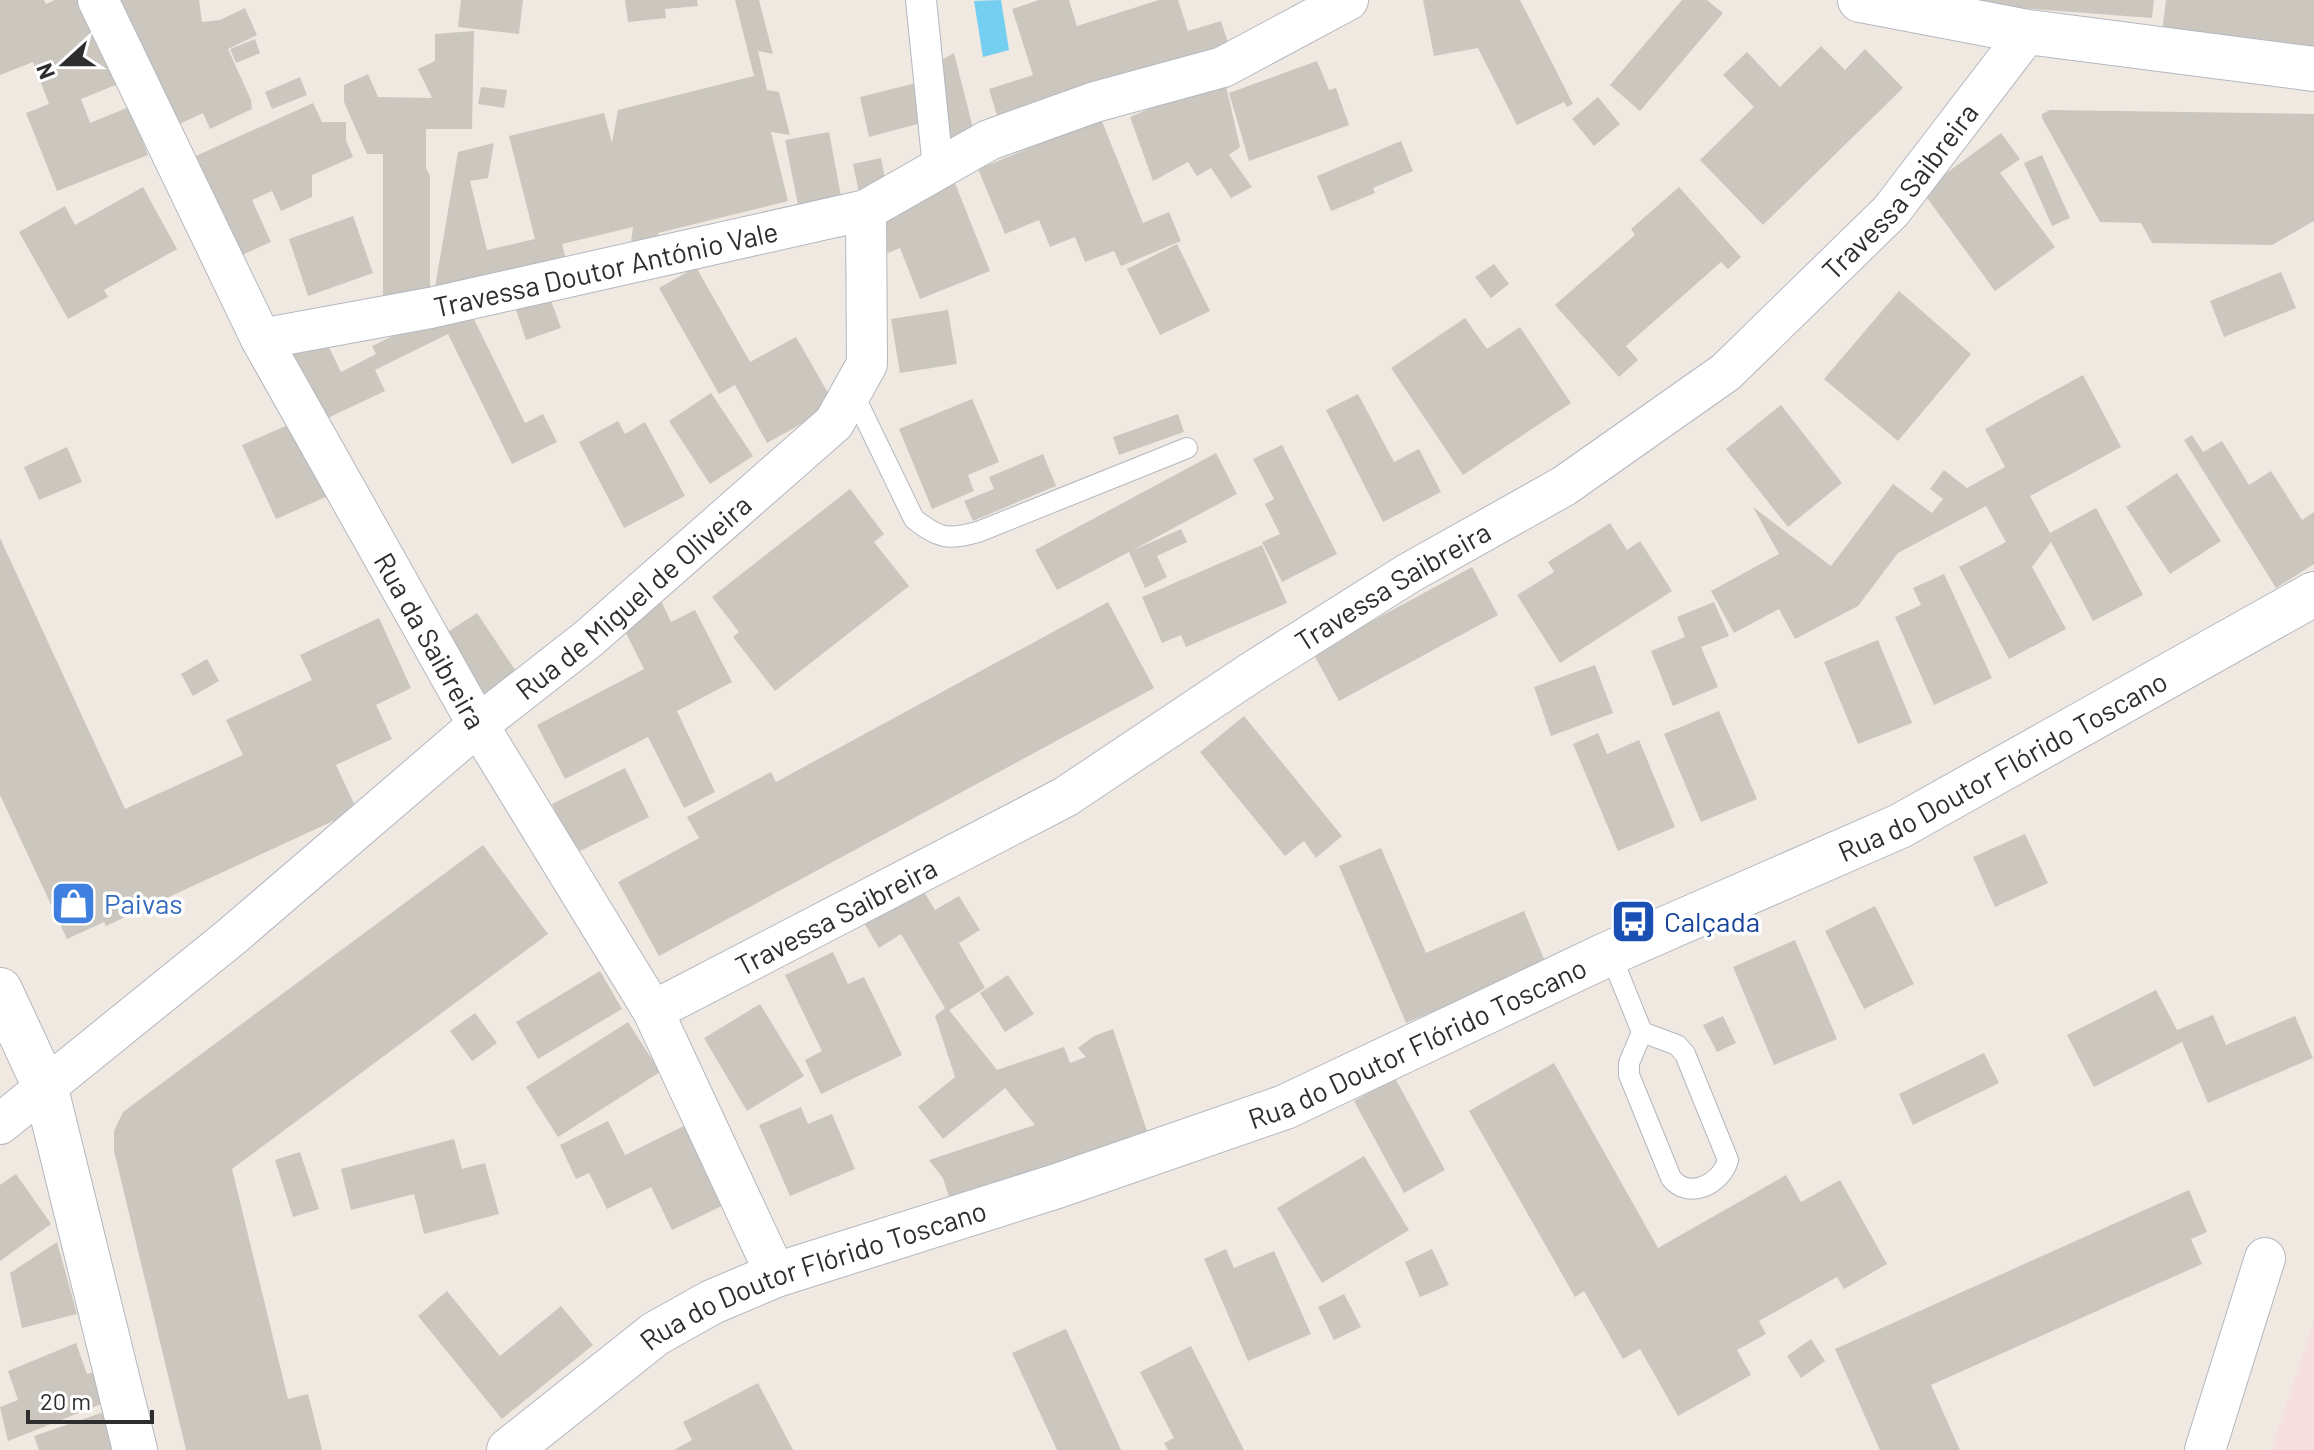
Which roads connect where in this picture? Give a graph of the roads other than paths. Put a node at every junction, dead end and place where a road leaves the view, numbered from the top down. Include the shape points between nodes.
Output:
1 (98, 0) edge
2 (921, 0) edge
3 (1348, 0) edge
4 (1860, 0) edge
5 (2028, 32) junction
6 (2314, 69) edge
7 (938, 168) junction
8 (866, 210) junction
9 (261, 339) junction
10 (852, 391) junction
11 (1187, 448) dead end
12 (2314, 594) edge
13 (478, 725) junction
14 (1610, 953) junction
15 (0, 990) edge
16 (653, 1011) junction
17 (1642, 1032) junction
18 (46, 1089) junction
19 (0, 1124) edge
20 (2265, 1258) dead end
21 (776, 1275) junction
22 (135, 1450) edge
23 (509, 1450) edge
24 (2205, 1450) edge

1 - 9 street, Rua da Saibreira
2 - 7 street
3 - 7 street, Travessa Doutor António Vale via 1223,67 1095,102 989,140
4 - 5 main road
5 - 6 main road
5 - 16 street, Travessa Saibreira via 1891,211 1726,372 1564,486 1409,573 1065,797
7 - 8 street, Travessa Doutor António Vale
8 - 9 street, Travessa Doutor António Vale via 430,308
8 - 10 street, Rua de Miguel de Oliveira via 867,364
9 - 13 street, Rua da Saibreira
10 - 11 lane via 914,519 951,539
10 - 13 street, Rua de Miguel de Oliveira via 834,423 588,639
12 - 14 main road, Rua do Doutor Flórido Toscano via 1900,826
13 - 16 street, Rua da Saibreira
13 - 18 street, Rua de Miguel de Oliveira
14 - 17 lane
14 - 21 main road, Rua do Doutor Flórido Toscano via 1285,1107
15 - 18 main road
16 - 21 street, Rua da Saibreira
17 - 17 lane via 1629,1075 1671,1178 1678,1187 1689,1189 1712,1183 1728,1160 1685,1054 1677,1045
18 - 19 street, Rua de Miguel de Oliveira
18 - 22 main road
20 - 24 street
21 - 23 main road, Rua do Doutor Flórido Toscano via 655,1334

